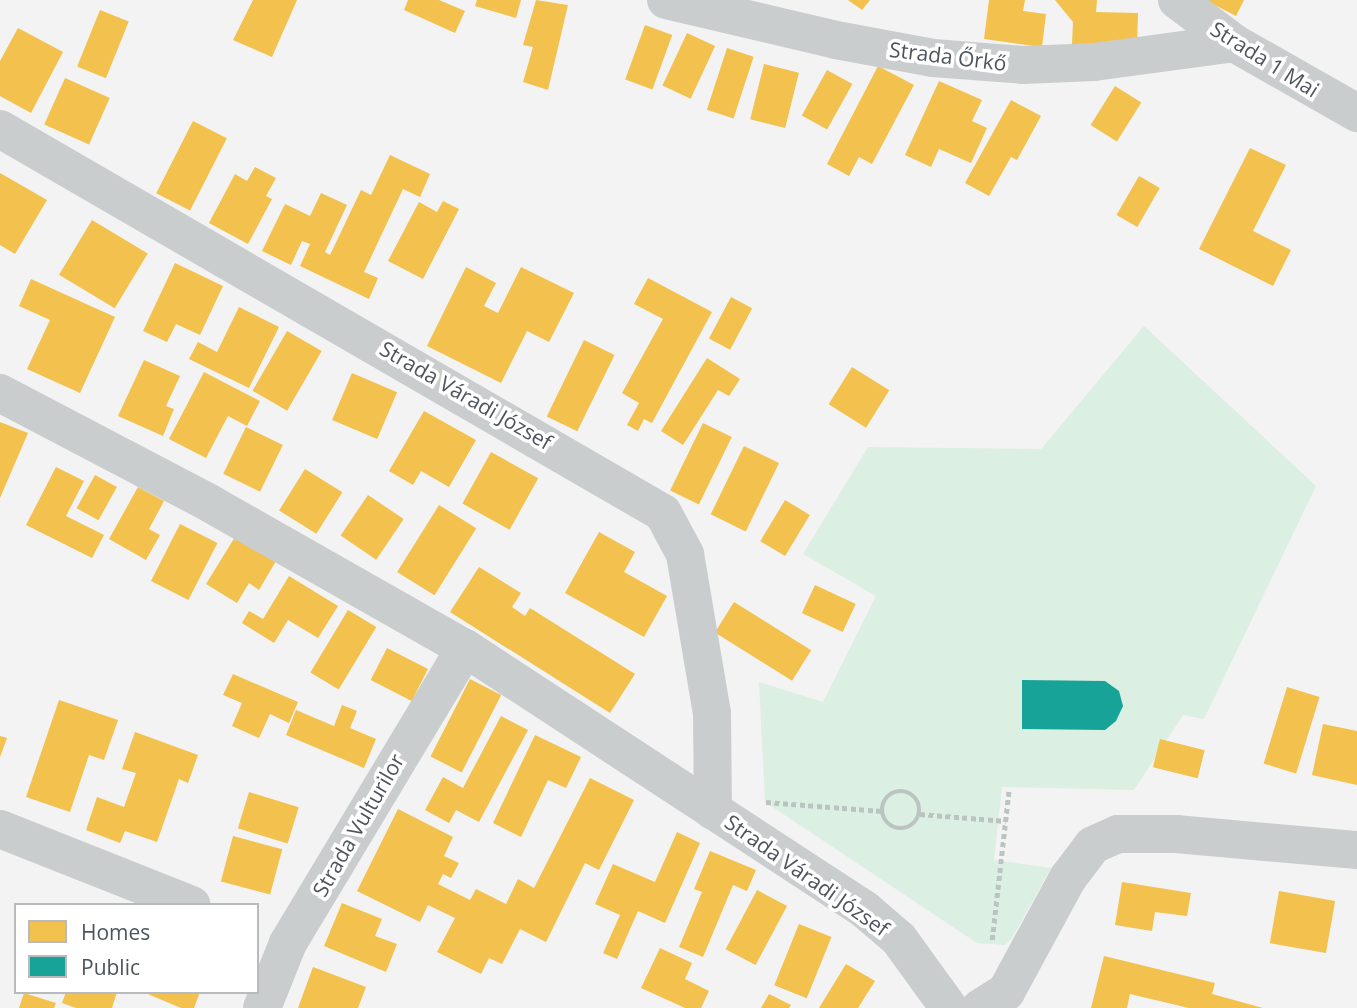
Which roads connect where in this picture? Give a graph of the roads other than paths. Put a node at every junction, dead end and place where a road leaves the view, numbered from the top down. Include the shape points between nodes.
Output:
1 (666, 0) edge
2 (1177, 0) edge
3 (1234, 43) junction
4 (1357, 113) edge
5 (0, 129) edge
6 (0, 393) edge
7 (464, 648) junction
8 (713, 811) junction
9 (0, 829) edge
10 (1357, 849) edge
11 (187, 903) edge
12 (273, 937) edge
13 (262, 1008) edge
14 (949, 1008) edge
15 (980, 1008) edge

1 - 3 street, Strada Őrkő via 933,58 1011,64 1094,62
2 - 3 street, Strada 1 Mai
3 - 4 street, Strada 1 Mai
5 - 8 street, Strada Váradi József via 663,513 678,534 690,580 712,714
6 - 7 street, Strada Váradi József via 211,504
7 - 8 street, Strada Váradi József
7 - 12 street, Strada Vulturilor
8 - 14 street, Strada Váradi József via 864,909 899,939
9 - 11 street
10 - 15 street via 1176,834 1118,834 1093,845 1068,878 1006,992
12 - 13 street, Strada Vulturilor

